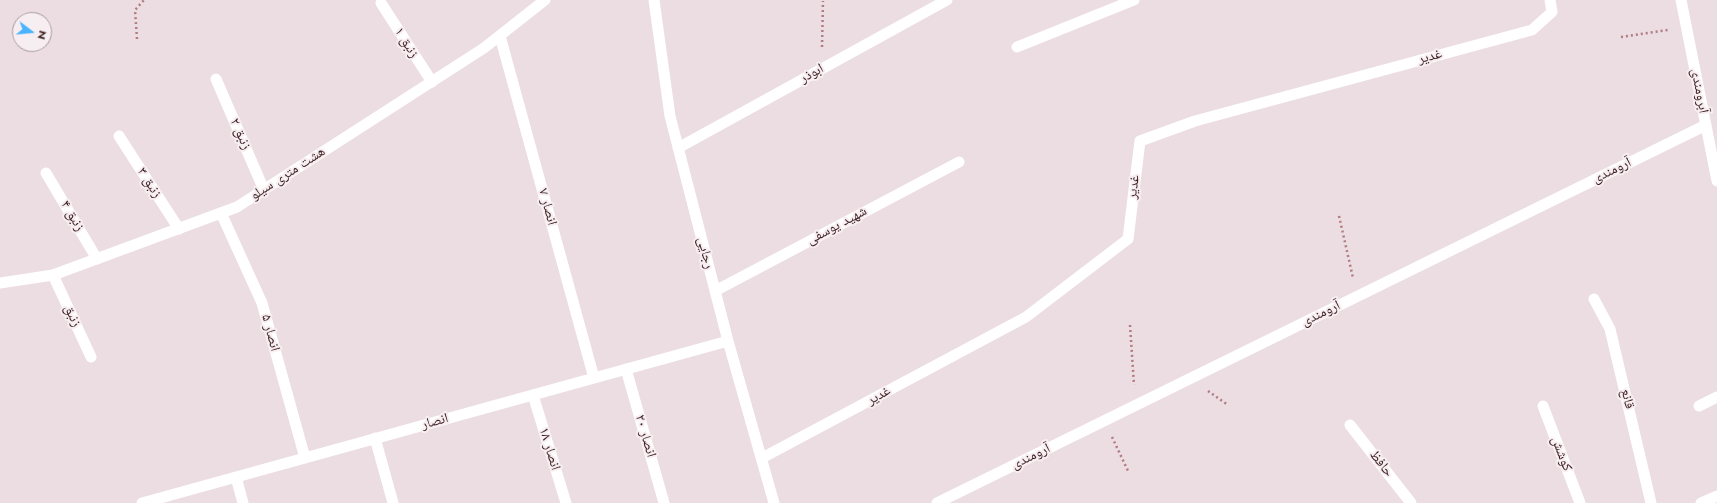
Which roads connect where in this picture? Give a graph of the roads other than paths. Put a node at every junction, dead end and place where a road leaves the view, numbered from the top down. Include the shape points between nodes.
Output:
1 (545, 0) edge
2 (654, 0) edge
3 (947, 0) edge
4 (1134, 0) edge
5 (1550, 0) edge
6 (1681, 0) edge
7 (381, 3) dead end
8 (500, 36) junction
9 (1017, 47) dead end
10 (216, 78) dead end
11 (432, 82) junction
12 (1706, 126) junction
13 (119, 136) dead end
14 (678, 148) junction
15 (959, 162) dead end
16 (46, 173) dead end
17 (1717, 181) edge
18 (264, 190) junction
19 (221, 213) junction
20 (179, 229) junction
21 (97, 259) junction
22 (53, 275) junction
23 (0, 283) edge
24 (715, 291) junction
25 (1594, 299) dead end
26 (728, 341) junction
27 (91, 358) dead end
28 (626, 369) junction
29 (594, 378) junction
30 (533, 395) junction
31 (1717, 397) edge
32 (1543, 406) dead end
33 (1699, 406) dead end
34 (1350, 426) dead end
35 (375, 438) junction
36 (305, 458) junction
37 (762, 458) junction
38 (236, 477) junction
39 (1717, 496) edge
40 (142, 503) edge
41 (243, 503) edge
42 (393, 503) edge
43 (566, 503) edge
44 (664, 503) edge
45 (774, 503) edge
46 (937, 503) edge
47 (1411, 503) edge
48 (1580, 503) edge
49 (1651, 503) edge
50 (1702, 503) edge

1 - 8 street, هشت متری سیلو
2 - 14 street, رجایی via 670,116
3 - 14 street, ابوذر
4 - 9 street
5 - 37 street, غدیر via 1552,12 1532,30 1195,121 1140,141 1128,239 1026,317
6 - 12 street, آبرومندی
7 - 11 street, زنبق ۱
8 - 11 street, هشت متری سیلو
8 - 29 street, انصار ۷
10 - 18 street, زنبق ۲
11 - 18 street, هشت متری سیلو
12 - 17 street, آبرومندی
12 - 46 street, آرومندی
13 - 20 street, زنبق ۳
14 - 24 street, رجایی
15 - 24 street, شهید یوسفی
16 - 21 street, زنبق ۴
18 - 19 street, هشت متری سیلو via 237,207
19 - 20 street, هشت متری سیلو
19 - 36 street, انصار ۵ via 262,303
20 - 21 street, هشت متری سیلو
21 - 22 street, هشت متری سیلو
22 - 23 street, هشت متری سیلو
22 - 27 street, زنبق
24 - 26 street, رجایی
25 - 49 street, قانع via 1610,329
26 - 28 street, انصار
26 - 37 street, رجایی
28 - 29 street, انصار
28 - 44 street, انصار ۲۰
29 - 30 street, انصار
30 - 35 street, انصار
30 - 43 street, انصار ۱۸
31 - 33 street
32 - 48 street, کوشش
34 - 47 street, حافظ
35 - 36 street, انصار
35 - 42 street
36 - 38 street, انصار
37 - 45 street, رجایی
38 - 40 street, انصار
38 - 41 street
39 - 50 street

